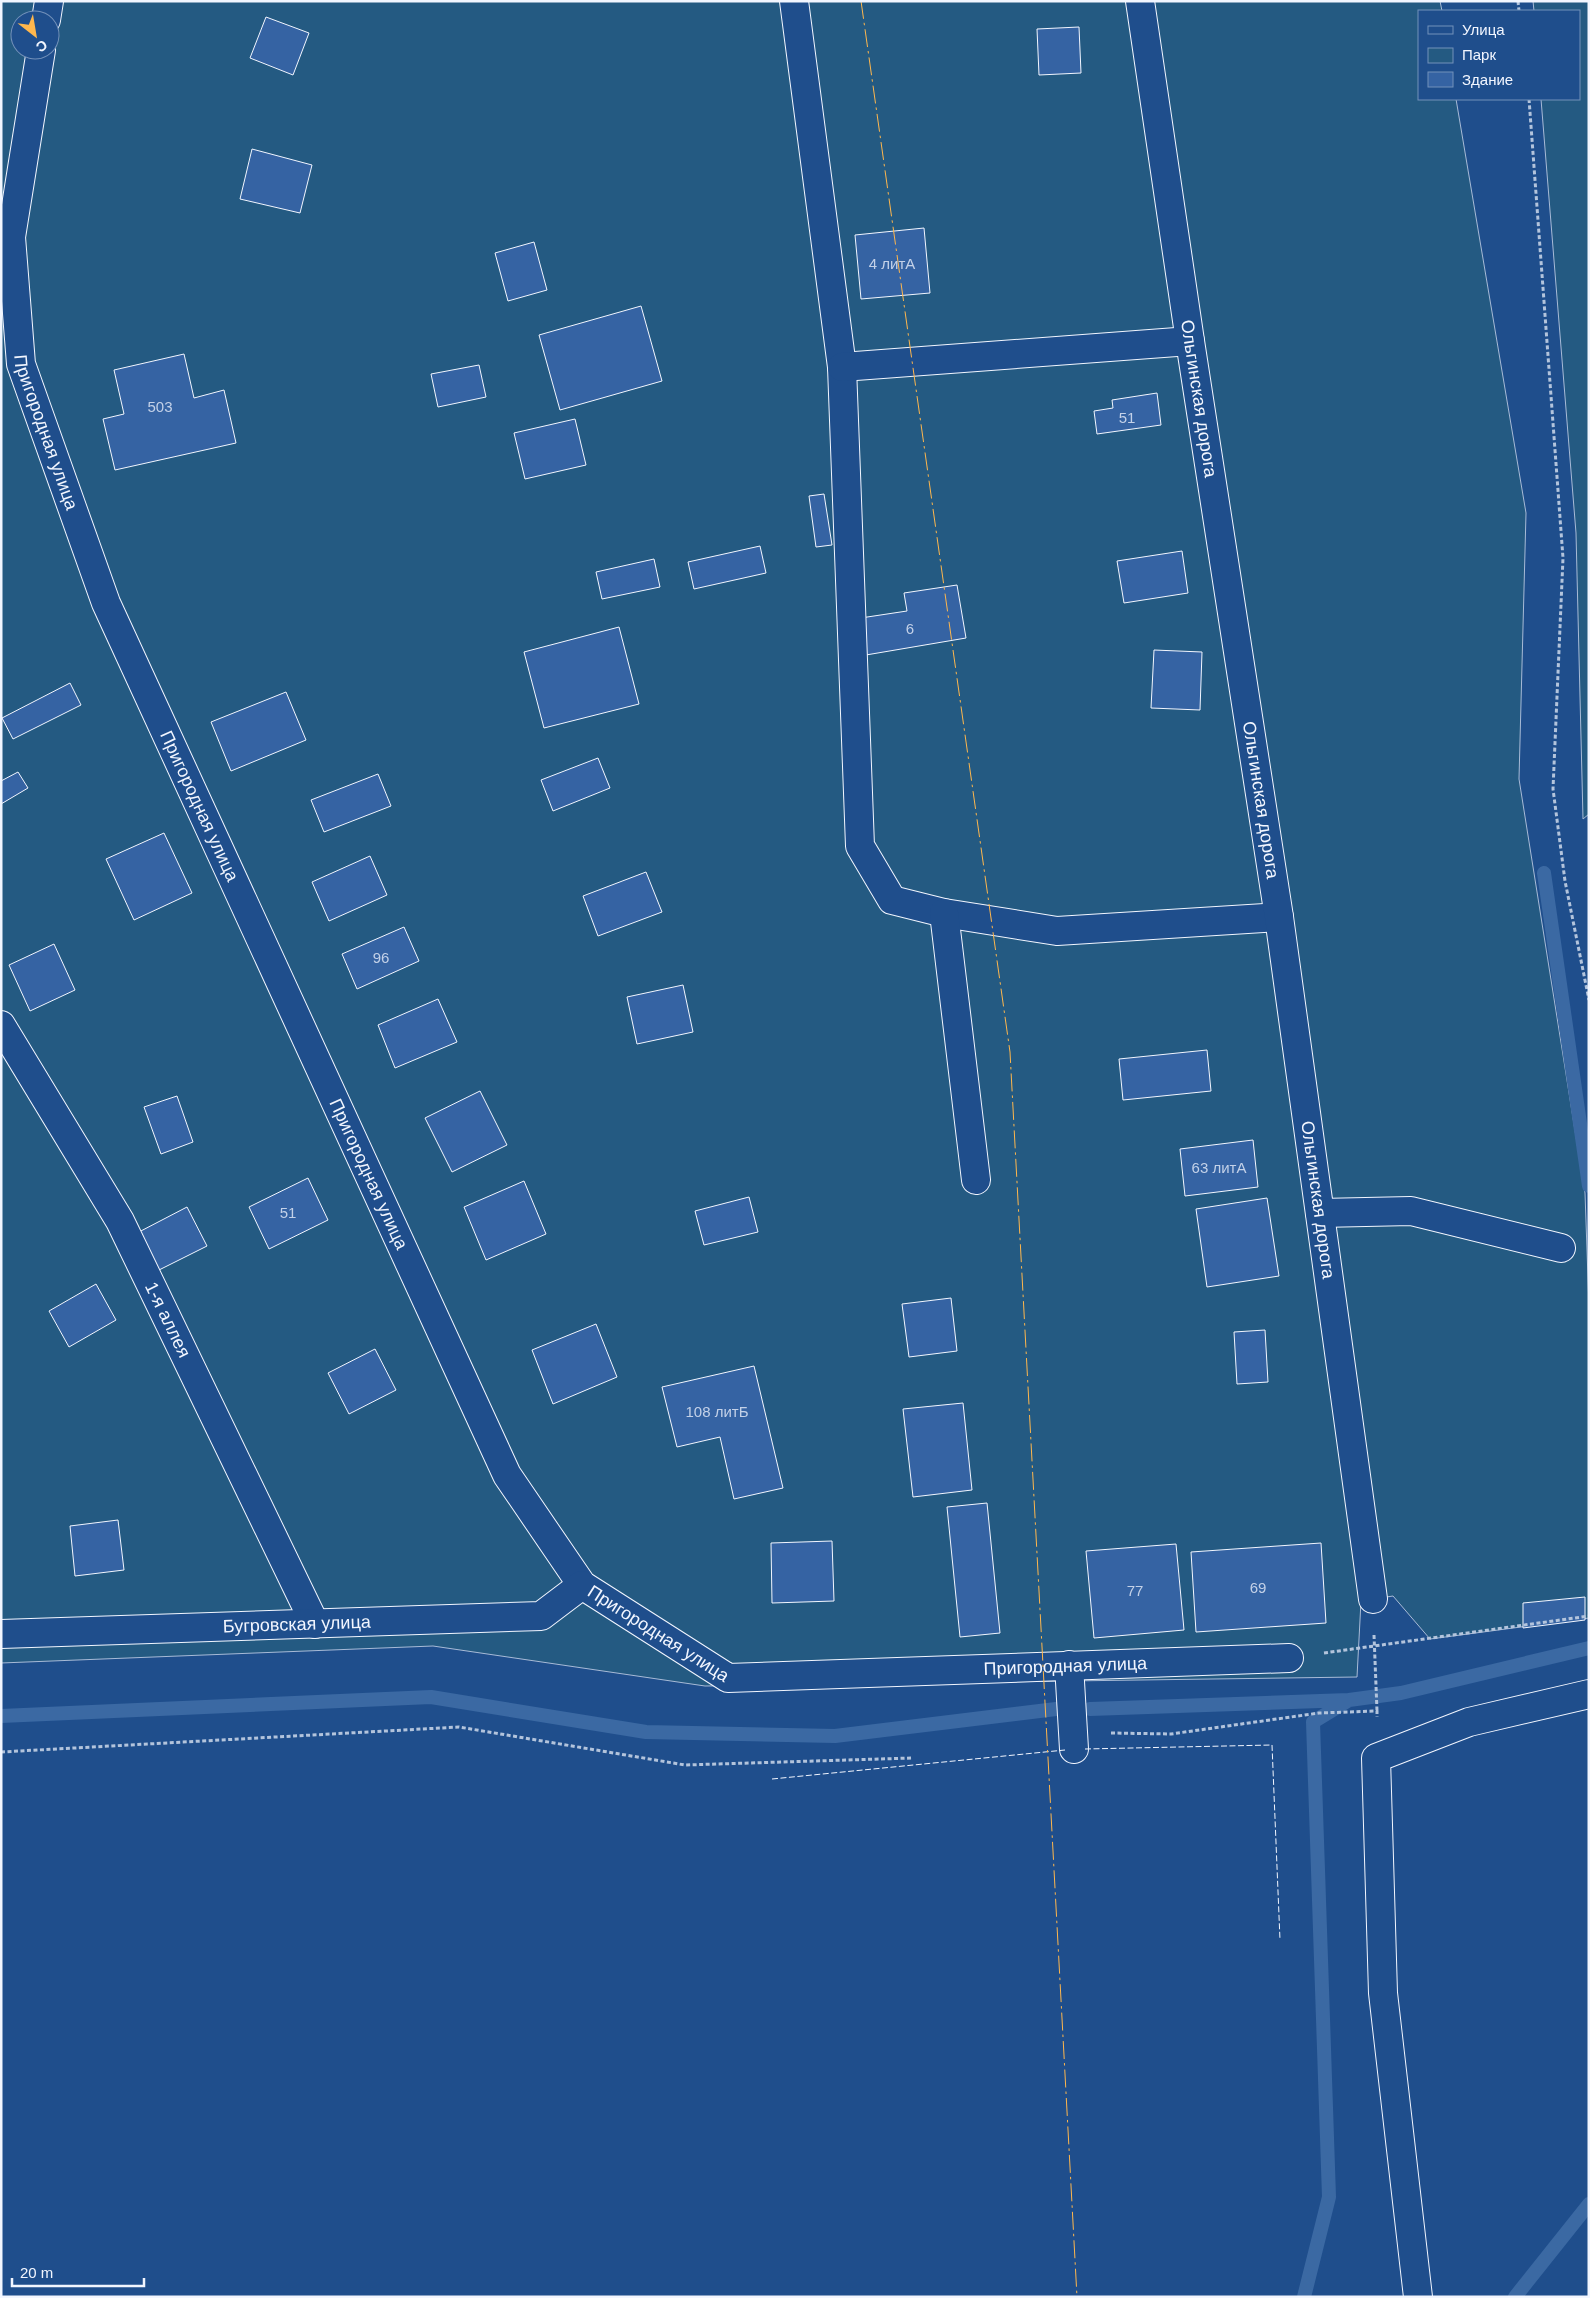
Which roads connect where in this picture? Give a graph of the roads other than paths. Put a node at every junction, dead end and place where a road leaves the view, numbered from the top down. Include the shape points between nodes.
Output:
1 (794, 1) edge
2 (1140, 1) edge
3 (39, 60) edge
4 (6, 244) edge
5 (1190, 341) junction
6 (842, 367) junction
7 (944, 913) junction
8 (1279, 917) junction
9 (1, 1025) edge
10 (976, 1180) dead end
11 (1320, 1212) junction
12 (1561, 1248) dead end
13 (582, 1585) junction
14 (1373, 1599) road end
15 (315, 1624) junction
16 (1, 1634) edge
17 (1289, 1658) road end
18 (1068, 1665) junction
19 (1589, 1694) edge
20 (1073, 1739) road end
21 (1418, 2297) edge

1 - 6 street
2 - 5 street, Ольгинская дорога
3 - 4 street, Пригородная улица
4 - 13 street, Пригородная улица via 21,364 106,603 507,1475
5 - 6 street
5 - 8 street, Ольгинская дорога
6 - 7 street via 860,846 892,900
7 - 8 street via 1057,930
7 - 10 street
8 - 11 street, Ольгинская дорога
9 - 15 street, 1-я аллея via 120,1221
11 - 12 street via 1411,1211
11 - 14 street, Ольгинская дорога
13 - 15 street, Бугровская улица via 541,1616
13 - 18 street, Пригородная улица via 728,1678
15 - 16 street, Бугровская улица
17 - 18 street, Пригородная улица
18 - 20 street
19 - 21 street via 1469,1722 1376,1758 1384,1993

